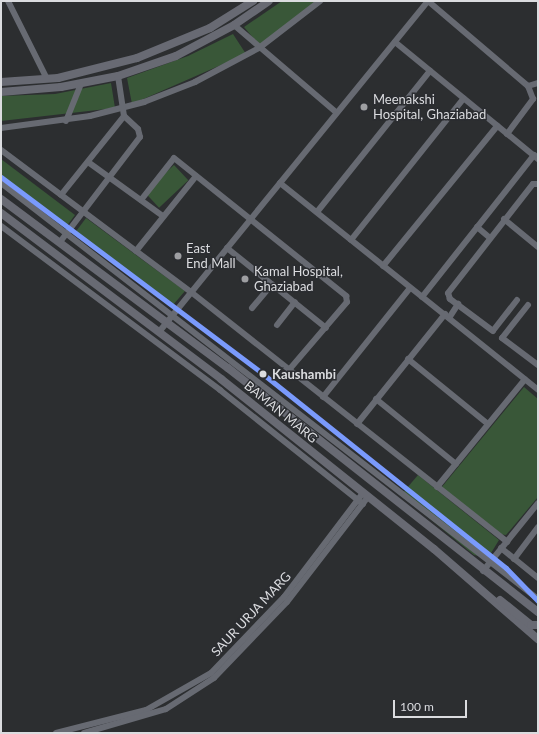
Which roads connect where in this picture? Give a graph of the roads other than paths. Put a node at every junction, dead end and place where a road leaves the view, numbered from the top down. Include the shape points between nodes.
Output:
1 (8, 1) edge
2 (253, 1) edge
3 (269, 1) edge
4 (320, 1) edge
5 (428, 1) edge
6 (234, 25) junction
7 (395, 42) junction
8 (259, 48) junction
9 (159, 50) junction
10 (164, 60) junction
11 (430, 71) junction
12 (118, 76) junction
13 (47, 79) junction
14 (1, 82) edge
15 (538, 83) edge
16 (81, 84) junction
17 (528, 86) junction
18 (1, 92) edge
19 (464, 98) junction
20 (123, 108) junction
21 (337, 113) junction
22 (124, 116) junction
23 (66, 121) junction
24 (497, 126) junction
25 (1, 128) edge
26 (507, 134) junction
27 (1, 150) edge
28 (536, 157) edge
29 (88, 162) junction
30 (196, 176) junction
31 (110, 178) junction
32 (1, 182) edge
33 (280, 183) junction
34 (538, 184) edge
35 (61, 195) junction
36 (1, 199) edge
37 (141, 200) junction
38 (84, 212) junction
39 (317, 212) junction
40 (1, 214) edge
41 (163, 216) junction
42 (25, 217) junction
43 (250, 219) junction
44 (504, 219) junction
45 (1, 226) edge
46 (477, 227) junction
47 (44, 230) junction
48 (28, 233) junction
49 (68, 233) junction
50 (490, 238) junction
51 (36, 239) junction
52 (351, 240) junction
53 (60, 242) junction
54 (538, 247) edge
55 (227, 248) junction
56 (136, 251) junction
57 (383, 266) junction
58 (272, 284) junction
59 (410, 288) junction
60 (191, 292) junction
61 (422, 297) junction
62 (518, 300) dead end
63 (295, 302) junction
64 (458, 304) junction
65 (528, 305) dead end
66 (252, 308) dead end
67 (174, 313) junction
68 (447, 316) junction
69 (167, 322) junction
70 (277, 325) dead end
71 (326, 328) junction
72 (159, 332) junction
73 (408, 359) junction
74 (538, 365) edge
75 (289, 370) junction
76 (525, 379) junction
77 (538, 389) edge
78 (323, 397) junction
79 (376, 399) junction
80 (293, 420) junction
81 (357, 424) junction
82 (488, 424) junction
83 (304, 429) junction
84 (285, 430) junction
85 (295, 439) junction
86 (456, 464) junction
87 (437, 487) junction
88 (363, 498) junction
89 (538, 503) edge
90 (538, 528) edge
91 (507, 542) junction
92 (501, 548) junction
93 (514, 559) junction
94 (492, 560) junction
95 (483, 571) junction
96 (538, 578) edge
97 (472, 580) junction
98 (538, 599) edge
99 (538, 612) edge
100 (538, 625) edge
101 (538, 639) edge
102 (66, 732) edge
103 (56, 733) edge
104 (84, 733) edge

1 - 13 street
2 - 9 main road via 210,28
3 - 6 main road
4 - 8 street
5 - 7 street
5 - 17 street
6 - 8 street
6 - 10 main road
7 - 11 street
7 - 21 street
8 - 20 street via 195,82
8 - 21 street
9 - 10 main road
9 - 13 main road
10 - 12 main road
11 - 19 street
11 - 39 street
12 - 16 main road
12 - 20 street
13 - 14 main road
15 - 17 street
16 - 18 main road
16 - 23 street
17 - 26 street via 533,99
19 - 24 street
19 - 52 street
20 - 22 street
20 - 23 street
21 - 33 street
22 - 29 street
22 - 31 street via 138,129 140,137
23 - 25 street
24 - 26 street
24 - 57 street
26 - 28 street
27 - 35 street
28 - 46 street
29 - 31 street
29 - 35 street
30 - 37 street via 174,158
30 - 41 street
30 - 43 street
31 - 37 street
31 - 38 street
32 - 49 street
33 - 39 street
33 - 43 street
34 - 44 street via 532,184
35 - 38 street
36 - 42 main road, BAMAN MARG
37 - 41 street
38 - 49 street
38 - 56 street
39 - 52 street
40 - 48 main road, BAMAN MARG
41 - 56 street
42 - 47 main road, BAMAN MARG
42 - 48 main road
43 - 55 street
43 - 71 street via 347,298
44 - 50 street
44 - 54 street
45 - 88 street
46 - 50 street
46 - 61 street
47 - 51 main road
47 - 53 main road, BAMAN MARG
48 - 51 main road, BAMAN MARG
49 - 53 street
49 - 67 street
50 - 64 street via 449,291 450,298
51 - 72 main road, BAMAN MARG
52 - 57 street
53 - 69 main road, BAMAN MARG
55 - 58 street
55 - 60 street
56 - 60 street
57 - 59 street
58 - 63 street
58 - 66 street
59 - 61 street
59 - 78 street
60 - 67 street
60 - 75 street
61 - 68 street
62 - 64 street via 493,331
63 - 70 street
63 - 71 street
64 - 68 street
65 - 74 street via 502,338
67 - 69 street
67 - 94 street
68 - 73 street
68 - 76 street
69 - 72 street
69 - 80 main road, BAMAN MARG
71 - 75 street
72 - 84 main road, BAMAN MARG
73 - 79 street
73 - 82 street
75 - 78 street
76 - 77 street
76 - 82 street
78 - 81 street
79 - 81 street
79 - 86 street
80 - 83 main road, BAMAN MARG
80 - 84 main road
81 - 87 street
82 - 86 street
83 - 85 main road
83 - 95 main road, BAMAN MARG
84 - 85 main road, BAMAN MARG
85 - 88 main road, BAMAN MARG
86 - 87 street
87 - 91 street
88 - 97 main road, BAMAN MARG
88 - 102 street, SAUR URJA MARG via 284,597 211,673 146,710
88 - 104 street, SAUR URJA MARG via 287,602 214,678 166,709
89 - 91 street
90 - 93 street
91 - 92 street
92 - 93 street
92 - 94 street
93 - 96 street
94 - 95 street
94 - 98 street
95 - 99 main road, BAMAN MARG
97 - 100 main road via 531,625
97 - 101 main road, BAMAN MARG
102 - 103 street, SAUR URJA MARG

